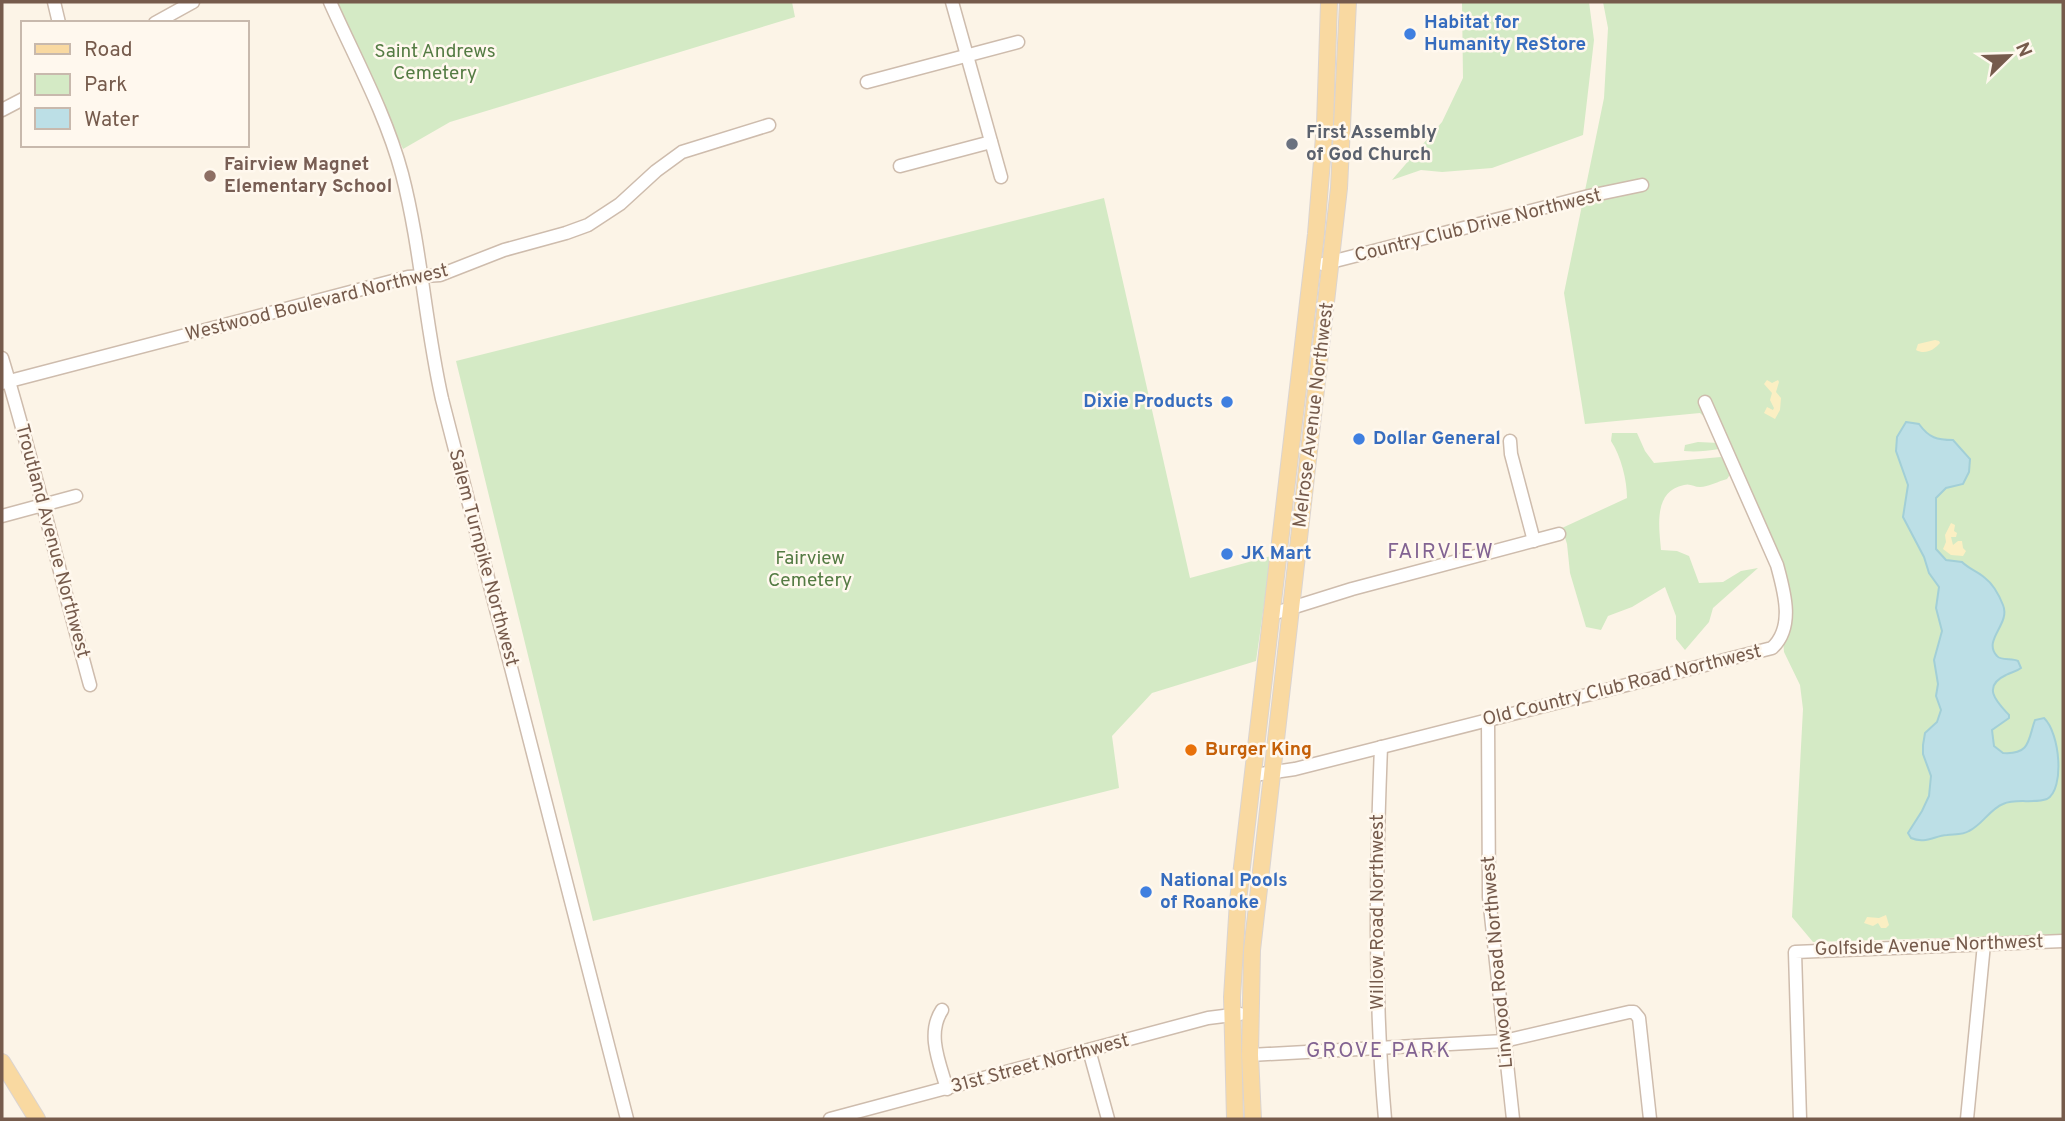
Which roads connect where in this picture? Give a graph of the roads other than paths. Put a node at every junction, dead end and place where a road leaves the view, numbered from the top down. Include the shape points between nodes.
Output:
1 (54, 2) edge
2 (193, 2) edge
3 (330, 2) edge
4 (952, 2) edge
5 (1329, 2) edge
6 (1348, 2) edge
7 (59, 21) edge
8 (159, 21) edge
9 (1018, 42) dead end
10 (967, 56) junction
11 (867, 82) dead end
12 (21, 100) edge
13 (2, 110) edge
14 (769, 125) dead end
15 (991, 142) junction
16 (900, 166) dead end
17 (1001, 177) dead end
18 (1642, 185) dead end
19 (1331, 263) junction
20 (1312, 265) junction
21 (420, 276) junction
22 (2, 358) edge
23 (5, 382) edge
24 (1705, 402) dead end
25 (1510, 441) dead end
26 (76, 496) dead end
27 (43, 505) junction
28 (2, 516) edge
29 (1559, 534) dead end
30 (1534, 541) junction
31 (1292, 607) junction
32 (1272, 614) junction
33 (90, 685) dead end
34 (1488, 720) junction
35 (1381, 747) junction
36 (1272, 773) junction
37 (1254, 775) junction
38 (2063, 942) edge
39 (1984, 944) junction
40 (942, 1010) dead end
41 (1250, 1013) junction
42 (1232, 1014) junction
43 (1504, 1041) junction
44 (1378, 1047) junction
45 (1089, 1050) junction
46 (1250, 1055) junction
47 (2, 1062) edge
48 (947, 1089) junction
49 (37, 1119) edge
50 (627, 1119) edge
51 (830, 1119) edge
52 (1108, 1119) edge
53 (1235, 1119) edge
54 (1253, 1119) edge
55 (1385, 1119) edge
56 (1513, 1119) edge
57 (1650, 1119) edge
58 (1800, 1119) edge
59 (1968, 1119) edge

1 - 7 street
2 - 8 street
3 - 21 street, Salem Turnpike Northwest via 396,153
4 - 10 street
5 - 20 main road, Melrose Avenue Northwest via 1325,124
6 - 19 main road, Melrose Avenue Northwest via 1344,122
9 - 10 street
10 - 11 street
10 - 15 street
12 - 13 street
14 - 21 street, Westwood Boulevard Northwest via 682,152 589,225 440,275
15 - 16 street
15 - 17 street
18 - 19 street, Country Club Drive Northwest
19 - 20 street, Country Club Drive Northwest
19 - 31 main road, Melrose Avenue Northwest
20 - 32 main road, Melrose Avenue Northwest
21 - 23 street, Westwood Boulevard Northwest
21 - 50 street, Salem Turnpike Northwest via 442,399
22 - 23 street, Troutland Avenue Northwest
23 - 27 street, Troutland Avenue Northwest
24 - 34 street, Old Country Club Road Northwest via 1777,565 1785,618 1782,636 1767,651
25 - 30 street
26 - 27 street
27 - 28 street
27 - 33 street, Troutland Avenue Northwest
29 - 30 street
30 - 31 street
31 - 32 street
31 - 36 main road, Melrose Avenue Northwest
32 - 37 main road, Melrose Avenue Northwest
34 - 35 street, Old Country Club Road Northwest
34 - 43 street, Linwood Road Northwest via 1489,897
35 - 36 street, Old Country Club Road Northwest
35 - 44 street, Willow Road Northwest via 1376,894
36 - 37 street, Old Country Club Road Northwest
36 - 41 main road, Melrose Avenue Northwest via 1256,909
37 - 42 main road, Melrose Avenue Northwest via 1238,901
38 - 39 street, Golfside Avenue Northwest
39 - 58 street, Golfside Avenue Northwest via 1795,952
39 - 59 street
40 - 48 street via 934,1041
41 - 42 street, 31st Street Northwest
41 - 46 main road, Melrose Avenue Northwest
42 - 45 street, 31st Street Northwest
42 - 53 main road, Melrose Avenue Northwest
43 - 44 street
43 - 56 street, Linwood Road Northwest
43 - 57 street via 1634,1012 1639,1018
44 - 46 street
44 - 55 street, Willow Road Northwest
45 - 48 street, 31st Street Northwest
45 - 52 street
46 - 54 main road, Melrose Avenue Northwest
47 - 49 main road
48 - 51 street, 31st Street Northwest

